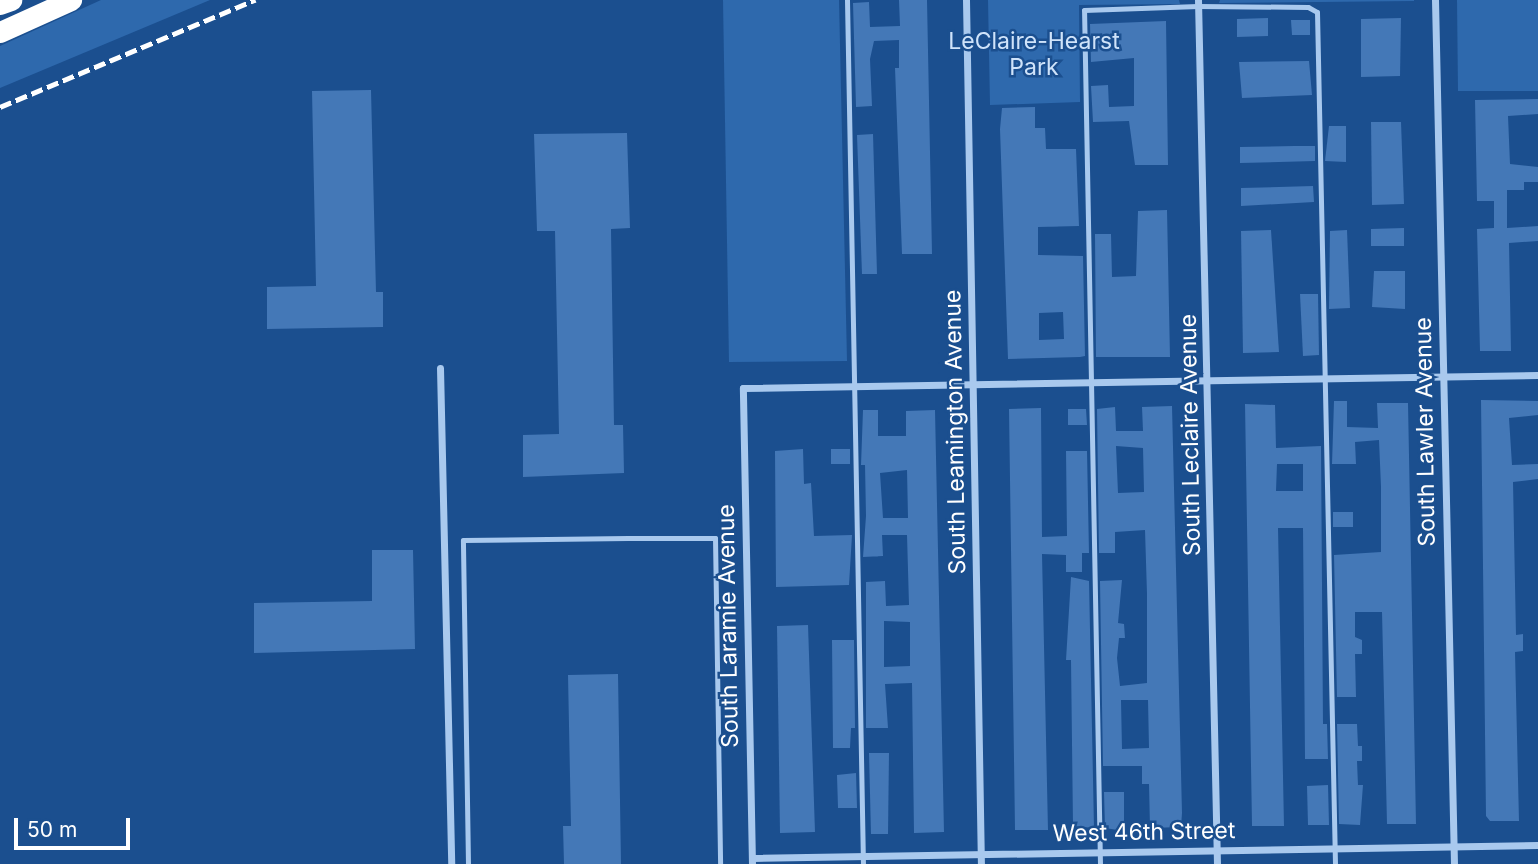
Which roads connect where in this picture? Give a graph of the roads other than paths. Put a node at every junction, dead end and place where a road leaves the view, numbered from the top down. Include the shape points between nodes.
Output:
1 (10, 0) edge
2 (71, 0) edge
3 (847, 0) edge
4 (966, 0) edge
5 (1436, 0) edge
6 (1198, 3) edge
7 (0, 4) edge
8 (0, 32) edge
9 (440, 368) dead end
10 (1538, 374) edge
11 (1443, 376) junction
12 (1326, 378) junction
13 (1209, 380) junction
14 (1088, 382) junction
15 (974, 384) junction
16 (854, 386) junction
17 (1538, 845) edge
18 (1453, 846) junction
19 (1335, 848) junction
20 (1216, 850) junction
21 (1100, 852) junction
22 (981, 854) junction
23 (863, 860) edge
24 (752, 861) edge
25 (451, 864) edge
26 (468, 864) edge
27 (720, 864) edge
28 (981, 864) edge
29 (1100, 864) edge
30 (1217, 864) edge
31 (1335, 864) edge
32 (1454, 864) edge

1 - 7 highway
2 - 8 highway
3 - 16 lane
4 - 15 street, South Leamington Avenue
5 - 11 street, South Lawler Avenue
6 - 12 lane via 1308,7 1317,12
6 - 13 street, South Leclaire Avenue
6 - 14 lane via 1084,10
9 - 25 street
10 - 11 street
11 - 12 street
11 - 18 street, South Lawler Avenue
12 - 13 street
12 - 19 lane
13 - 14 street
13 - 20 street, South Leclaire Avenue
14 - 15 street
14 - 21 lane
15 - 16 street
15 - 22 street, South Leamington Avenue
16 - 23 lane
16 - 24 street, South Laramie Avenue via 743,387
17 - 18 street, West 46th Street
18 - 19 street, West 46th Street
18 - 32 street, South Lawler Avenue
19 - 20 street, West 46th Street
19 - 31 lane
20 - 21 street, West 46th Street
20 - 30 street, South Leclaire Avenue
21 - 22 street, West 46th Street
21 - 29 lane
22 - 23 street, West 46th Street
22 - 28 street, South Leamington Avenue
23 - 24 street, West 46th Street
26 - 27 lane via 463,540 715,538

